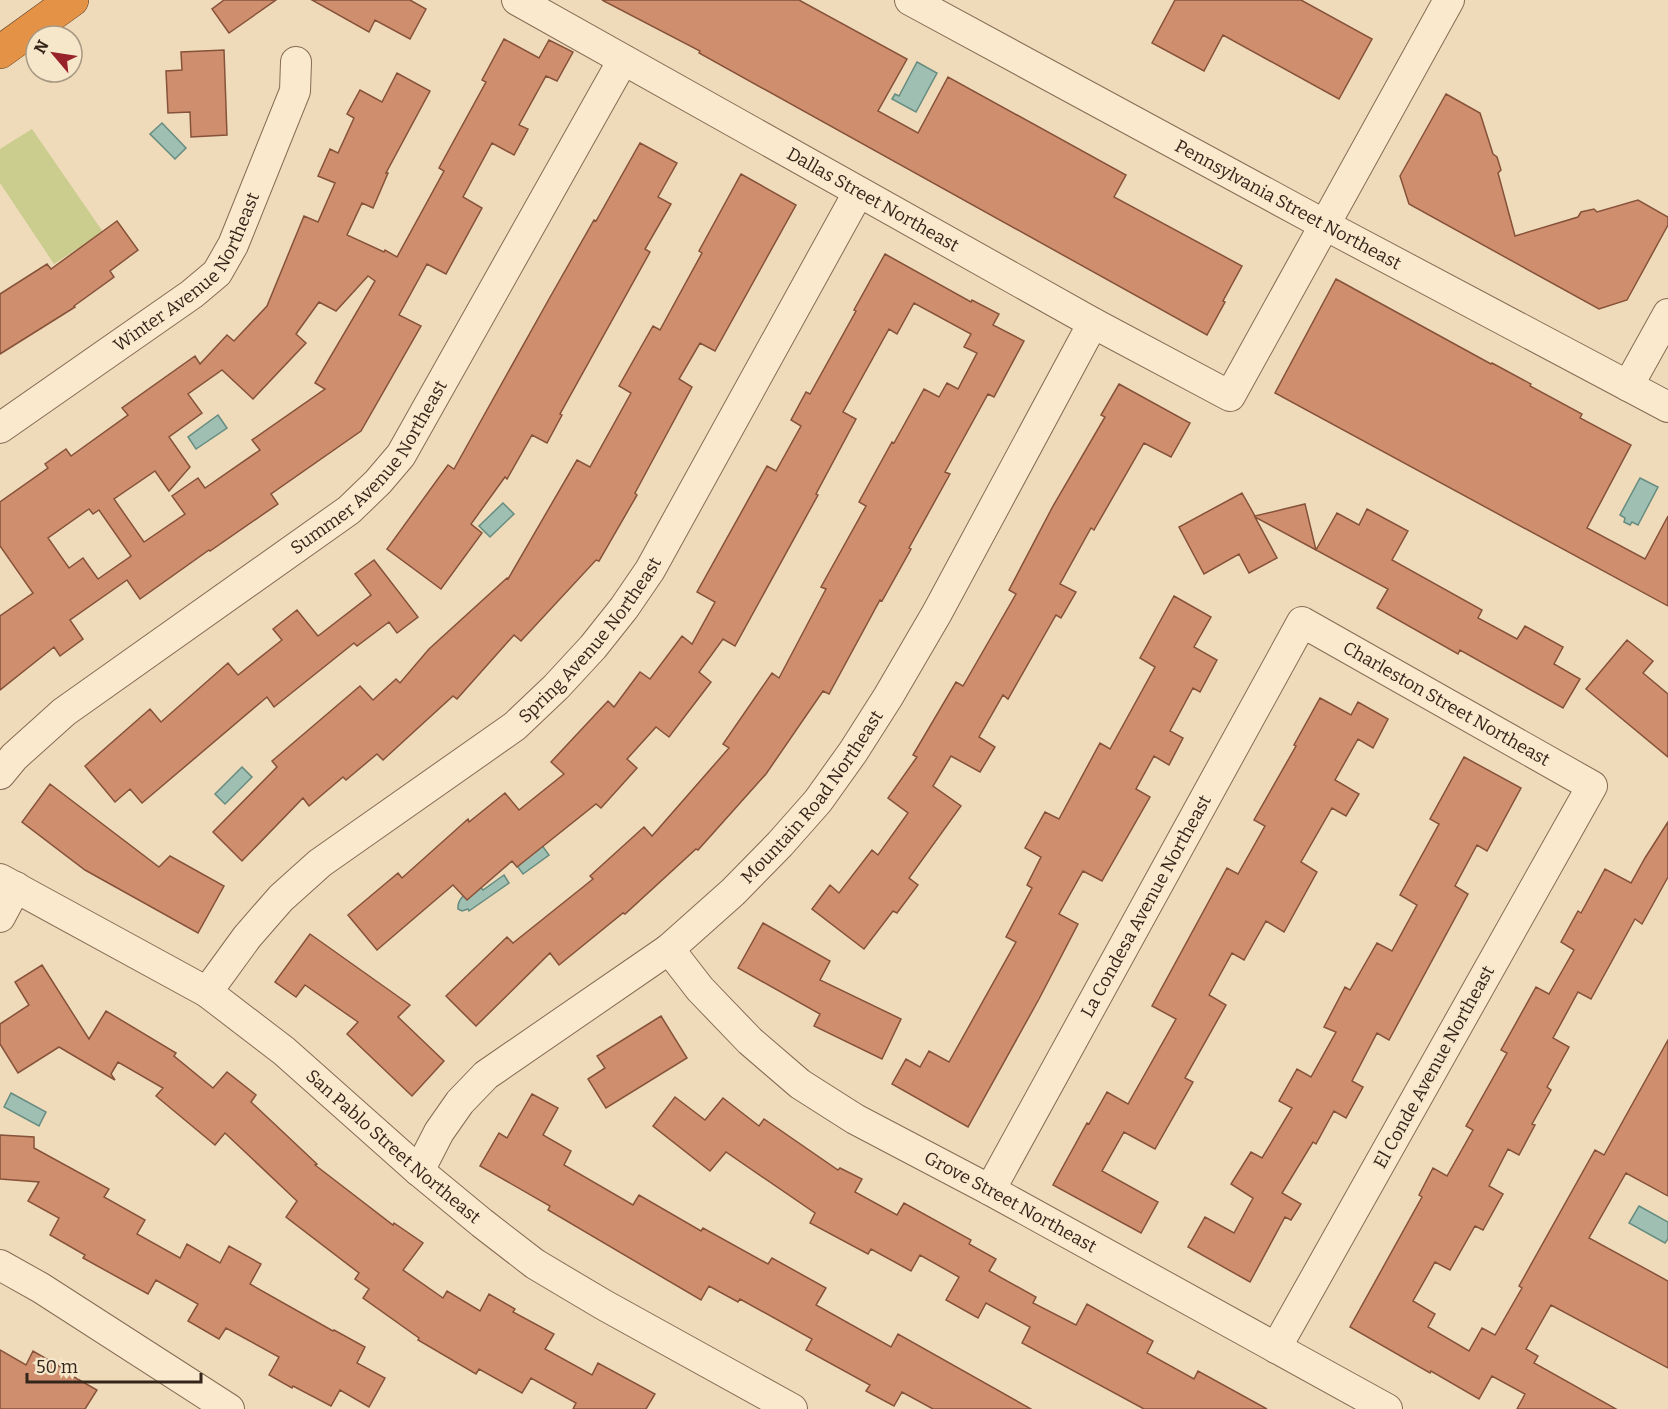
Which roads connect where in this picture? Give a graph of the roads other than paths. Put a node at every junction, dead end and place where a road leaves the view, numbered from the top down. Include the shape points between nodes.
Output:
1 (72, 0) edge
2 (517, 0) edge
3 (910, 0) edge
4 (1449, 0) edge
5 (0, 52) edge
6 (623, 60) junction
7 (296, 62) dead end
8 (858, 193) junction
9 (1325, 225) junction
10 (1668, 314) edge
11 (1093, 323) junction
12 (1628, 386) junction
13 (1668, 407) edge
14 (0, 428) edge
15 (1302, 622) joint
16 (0, 774) edge
17 (1592, 786) joint
18 (8, 883) edge
19 (0, 917) edge
20 (669, 950) junction
21 (207, 992) junction
22 (419, 1171) junction
23 (990, 1190) junction
24 (0, 1265) edge
25 (1276, 1348) junction
26 (229, 1409) edge
27 (792, 1409) edge
28 (1387, 1409) edge

1 - 5 highway
2 - 6 street, Dallas Street Northeast
3 - 9 street, Pennsylvania Street Northeast
4 - 9 street
6 - 8 street, Dallas Street Northeast
6 - 16 street, Summer Avenue Northeast via 401,455 378,482 349,510 64,712
7 - 14 street, Winter Avenue Northeast via 295,91 233,245 217,273
8 - 11 street, Dallas Street Northeast
8 - 21 street, Spring Avenue Northeast via 650,570 593,647 515,726 312,870 247,937
9 - 11 street, Dallas Street Northeast via 1230,396
9 - 12 street, Pennsylvania Street Northeast
10 - 12 street
11 - 20 street, Mountain Road Northeast via 936,613 853,752 818,801 780,844
12 - 13 street, Pennsylvania Street Northeast
15 - 17 street, Charleston Street Northeast
15 - 23 street, La Condesa Avenue Northeast
17 - 25 street, El Conde Avenue Northeast
18 - 19 street
18 - 21 street, San Pablo Street Northeast
20 - 22 street, Mountain Road Northeast via 486,1076 460,1102
20 - 23 street, Grove Street Northeast via 750,1041 800,1084 855,1119
21 - 22 street, San Pablo Street Northeast via 284,1051
22 - 27 street, San Pablo Street Northeast via 535,1264
23 - 25 street, Grove Street Northeast
24 - 26 street
25 - 28 street, Grove Street Northeast

